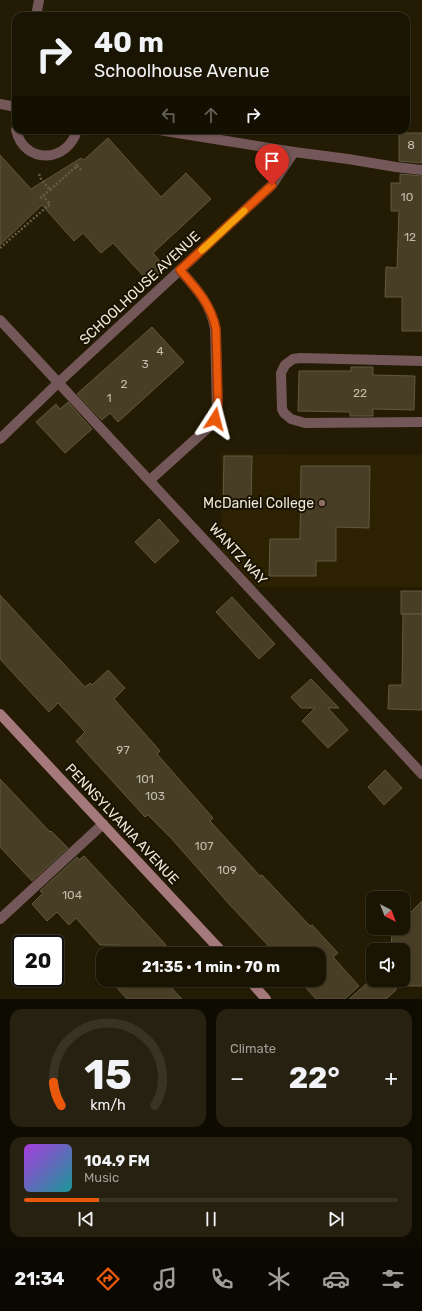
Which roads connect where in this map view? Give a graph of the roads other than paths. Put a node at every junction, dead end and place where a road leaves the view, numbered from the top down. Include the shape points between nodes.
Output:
1 (39, 0) edge
2 (37, 12) edge
3 (0, 104) edge
4 (12, 106) edge
5 (18, 134) edge
6 (76, 134) edge
7 (184, 134) edge
8 (294, 152) junction
9 (422, 170) edge
10 (180, 270) junction
11 (0, 320) edge
12 (422, 361) edge
13 (59, 382) junction
14 (422, 422) edge
15 (0, 439) edge
16 (150, 480) junction
17 (0, 714) edge
18 (422, 774) edge
19 (103, 824) junction
20 (0, 919) edge
21 (217, 947) edge
22 (255, 987) edge
23 (266, 999) edge

1 - 2 street
3 - 4 street
5 - 6 street via 26,149 41,156 59,153 67,148
7 - 8 street
8 - 9 street
8 - 10 street, SCHOOLHOUSE AVENUE via 272,185
10 - 13 street, SCHOOLHOUSE AVENUE
10 - 16 street via 199,291 214,319 217,412 210,426
11 - 13 street, WANTZ WAY
12 - 14 street via 300,358 293,359 282,369 282,409 291,420 305,423
13 - 15 street, SCHOOLHOUSE AVENUE
13 - 16 street, WANTZ WAY
16 - 18 street, WANTZ WAY
17 - 19 main road, PENNSYLVANIA AVENUE
19 - 20 street
19 - 21 main road, PENNSYLVANIA AVENUE
22 - 23 main road

